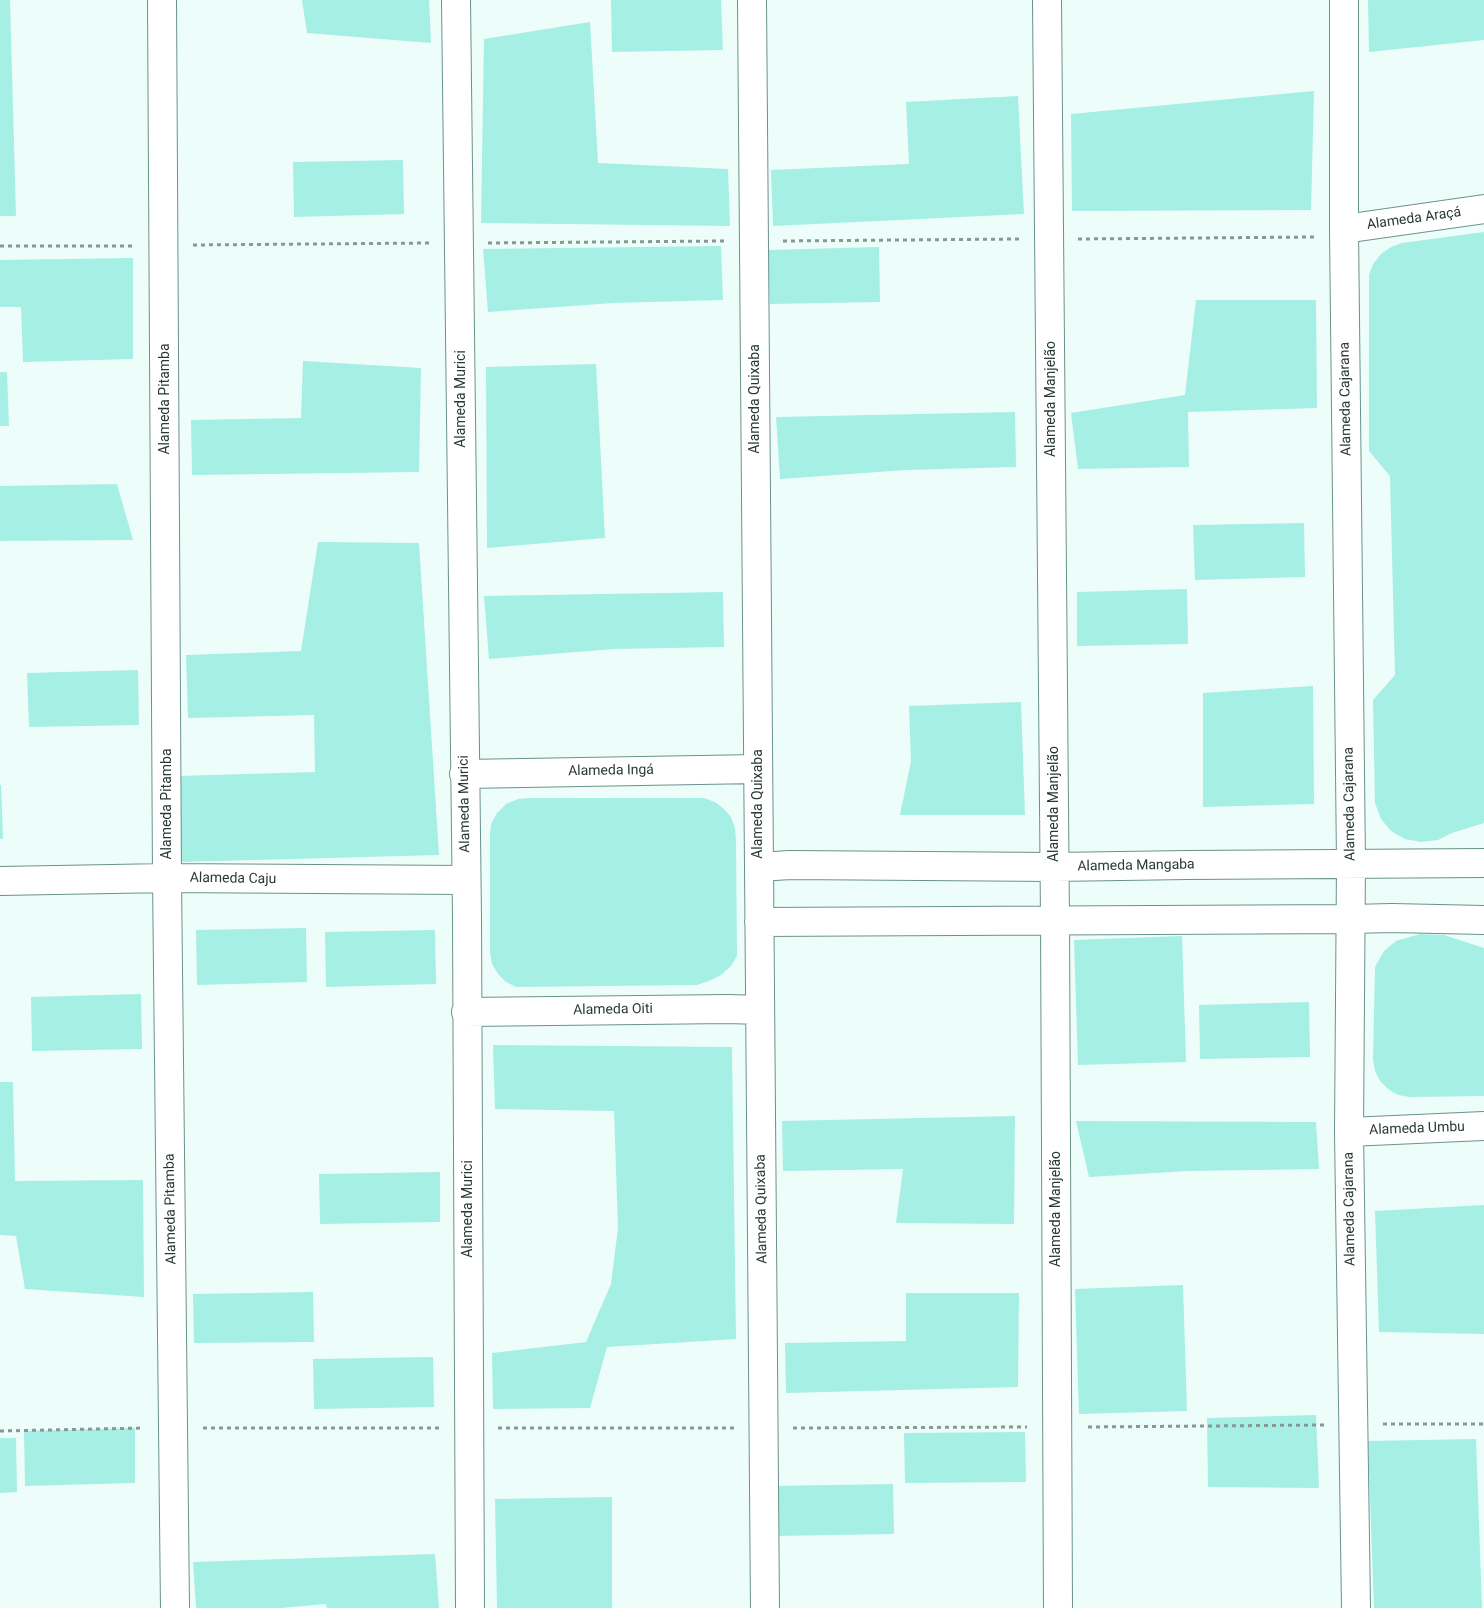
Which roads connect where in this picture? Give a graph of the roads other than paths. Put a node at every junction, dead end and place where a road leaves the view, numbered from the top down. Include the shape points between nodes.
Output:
1 (162, 0) edge
2 (456, 0) edge
3 (752, 0) edge
4 (1047, 0) edge
5 (1344, 0) edge
6 (1484, 209) edge
7 (1344, 233) junction
8 (758, 769) junction
9 (464, 774) junction
10 (1484, 862) edge
11 (1351, 863) junction
12 (759, 867) junction
13 (1054, 867) junction
14 (167, 878) junction
15 (466, 880) junction
16 (0, 881) edge
17 (1351, 919) junction
18 (1055, 920) junction
19 (1484, 920) edge
20 (760, 922) junction
21 (760, 1010) junction
22 (466, 1012) junction
23 (1484, 1126) edge
24 (1349, 1132) junction
25 (175, 1608) edge
26 (470, 1608) edge
27 (765, 1608) edge
28 (1058, 1608) edge
29 (1356, 1608) edge

1 - 14 street, Alameda Pitamba
2 - 9 street, Alameda Murici
3 - 8 street, Alameda Quixaba
4 - 13 street, Alameda Manjelão
5 - 7 street, Alameda Cajarana
6 - 7 street, Alameda Araçá
7 - 11 street, Alameda Cajarana
8 - 9 street, Alameda Ingá
8 - 12 street, Alameda Quixaba
9 - 15 street, Alameda Murici
10 - 11 street, Alameda Mangaba
11 - 13 street, Alameda Mangaba
11 - 17 street, Alameda Cajarana
12 - 13 street, Alameda Mangaba
12 - 20 street, Alameda Quixaba
13 - 18 street, Alameda Manjelão
14 - 15 street, Alameda Caju
14 - 16 street, Alameda Caju
14 - 25 street, Alameda Pitamba
15 - 22 street, Alameda Murici
17 - 18 street
17 - 19 street
17 - 24 street, Alameda Cajarana
18 - 20 street
18 - 28 street, Alameda Manjelão
20 - 21 street, Alameda Quixaba
21 - 22 street, Alameda Oiti
21 - 27 street, Alameda Quixaba
22 - 26 street, Alameda Murici
23 - 24 street, Alameda Umbu
24 - 29 street, Alameda Cajarana

